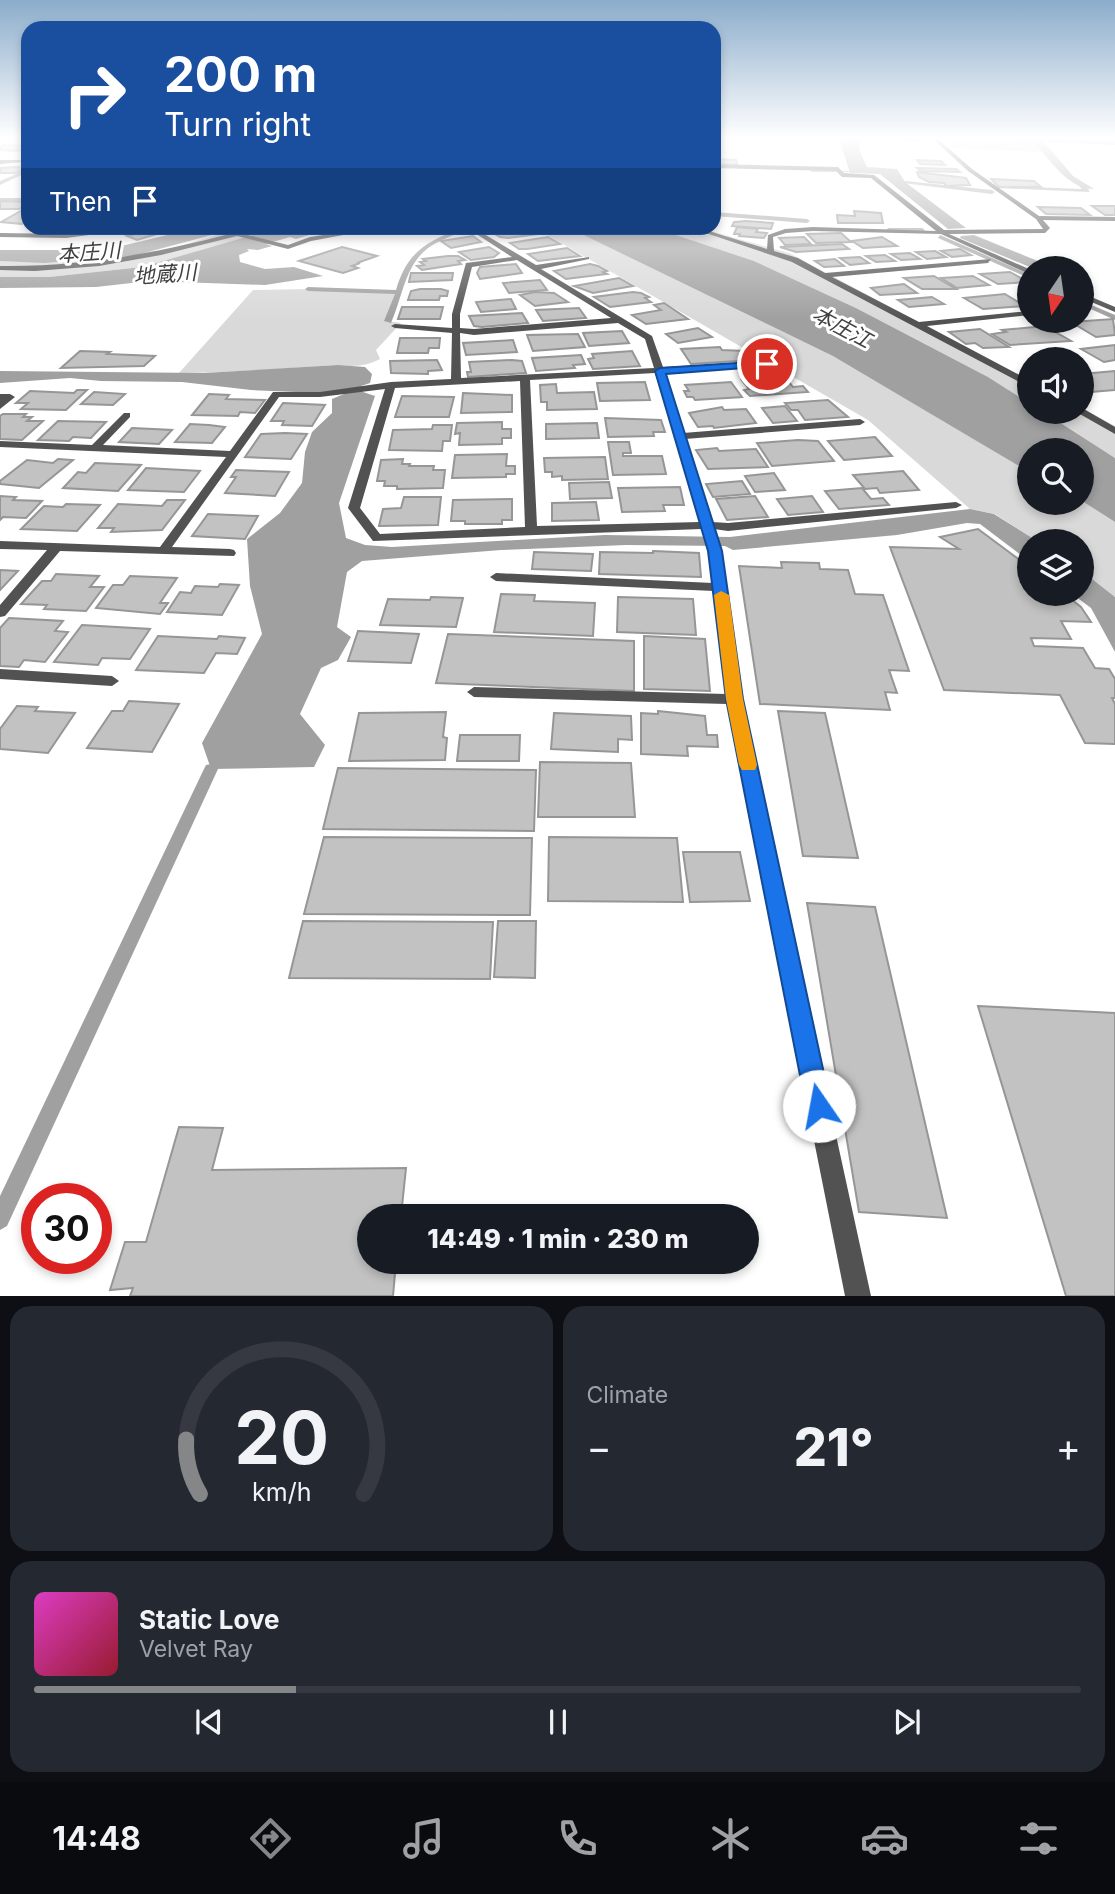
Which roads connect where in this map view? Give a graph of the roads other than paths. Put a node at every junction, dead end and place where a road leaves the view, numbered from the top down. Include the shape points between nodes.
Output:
1 (901, 199) edge
2 (1012, 199) edge
3 (1038, 218) junction
4 (1115, 219) edge
5 (942, 233) junction
6 (0, 235) edge
7 (75, 235) edge
8 (232, 235) edge
9 (240, 235) edge
10 (335, 235) edge
11 (481, 235) edge
12 (717, 235) edge
13 (25, 236) joint
14 (771, 251) junction
15 (516, 257) junction
16 (587, 258) dead end
17 (988, 261) dead end
18 (1017, 267) edge
19 (0, 268) edge
20 (533, 268) junction
21 (825, 275) junction
22 (1094, 300) edge
23 (1115, 310) edge
24 (1017, 314) edge
25 (619, 320) junction
26 (917, 325) junction
27 (395, 326) dead end
28 (456, 333) junction
29 (767, 364) dead end
30 (660, 371) junction
31 (1017, 378) edge
32 (526, 380) junction
33 (456, 383) junction
34 (391, 385) junction
35 (0, 397) edge
36 (0, 406) edge
37 (127, 415) dead end
38 (1094, 419) edge
39 (860, 422) dead end
40 (1115, 432) edge
41 (681, 436) junction
42 (0, 444) edge
43 (96, 448) junction
44 (234, 454) junction
45 (956, 505) dead end
46 (531, 530) junction
47 (711, 536) junction
48 (0, 545) edge
49 (56, 548) junction
50 (164, 550) junction
51 (230, 553) dead end
52 (496, 577) dead end
53 (720, 586) junction
54 (0, 612) edge
55 (0, 674) edge
56 (112, 681) dead end
57 (474, 692) dead end
58 (734, 699) junction
59 (858, 1296) edge

1 - 5 street
2 - 3 street
3 - 4 street
3 - 5 street via 1045,230
5 - 14 street via 785,231 770,236
5 - 18 street
6 - 13 street
7 - 13 street
8 - 19 street via 144,259 81,268
9 - 10 street via 288,247
11 - 15 street
12 - 14 street
14 - 21 street
15 - 20 street
15 - 28 street via 469,265 456,314
16 - 20 street
17 - 21 street
20 - 25 street
21 - 26 street
22 - 23 street
24 - 26 street
25 - 28 street
25 - 30 street via 649,338
26 - 31 street
27 - 28 street
28 - 33 street
29 - 30 street
30 - 32 street
30 - 41 street
32 - 33 street
32 - 46 street
33 - 34 street
34 - 44 street via 299,397 276,394
34 - 46 street via 354,508 377,538
35 - 36 street via 10,397
37 - 43 street
38 - 40 street
39 - 41 street
41 - 47 street
42 - 43 street
43 - 44 street
44 - 50 street
45 - 47 street via 728,527
46 - 47 street
47 - 53 street
48 - 49 street
49 - 50 street
49 - 54 street
50 - 51 street
52 - 53 street
53 - 58 street
55 - 56 street
57 - 58 street
58 - 59 street

